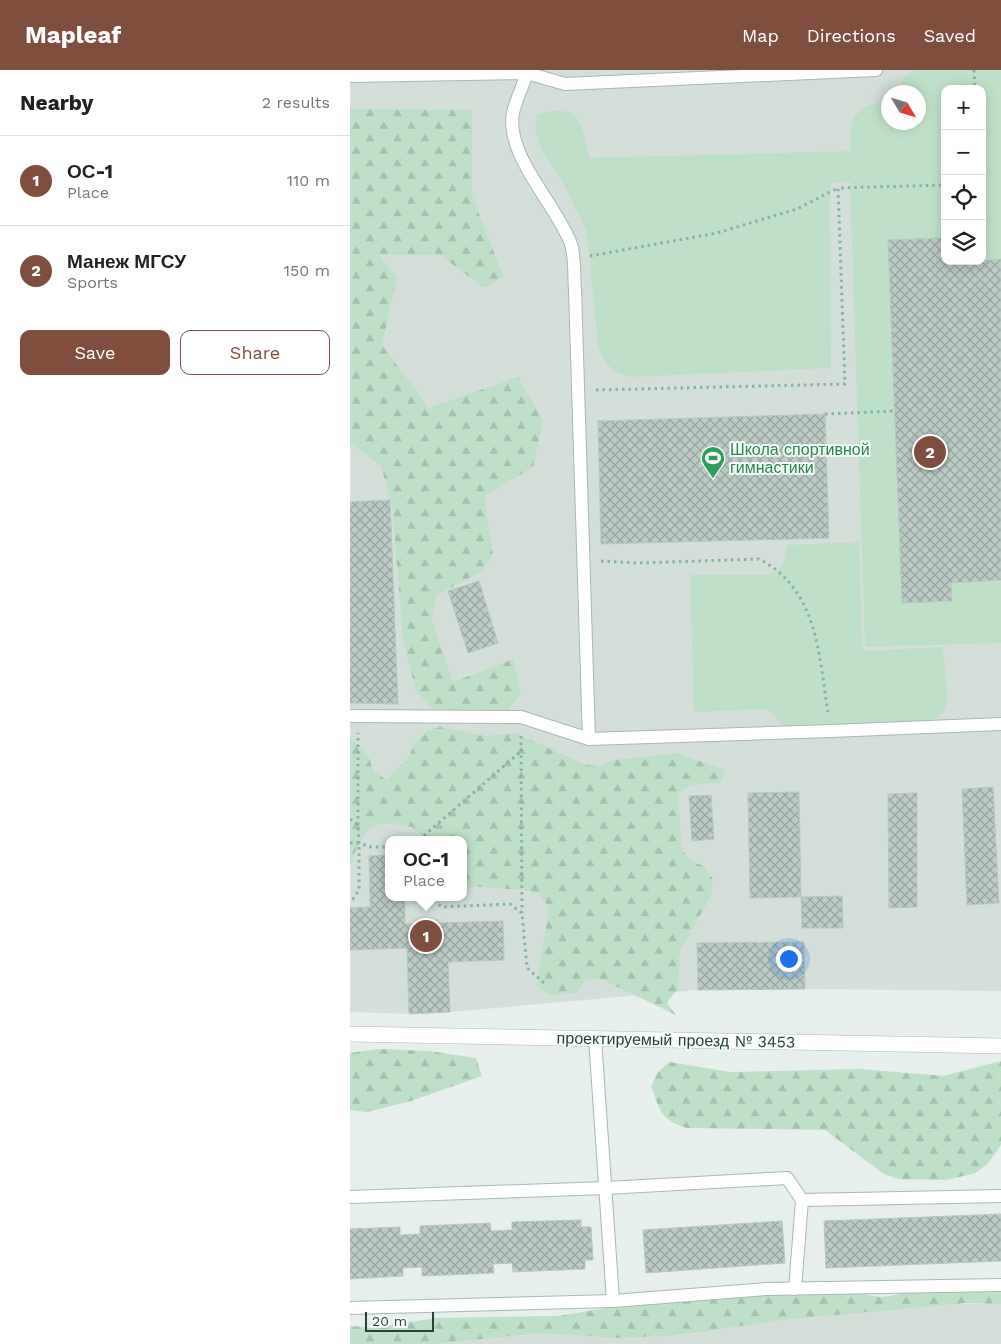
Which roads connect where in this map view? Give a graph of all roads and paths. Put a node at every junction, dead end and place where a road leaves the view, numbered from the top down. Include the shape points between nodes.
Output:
1 (876, 70) edge
2 (974, 70) edge
3 (527, 71) edge
4 (350, 76) edge
5 (975, 85) edge
6 (941, 186) edge
7 (838, 188) junction
8 (572, 259) junction
9 (578, 390) junction
10 (895, 411) dead end
11 (825, 414) dead end
12 (583, 560) junction
13 (354, 716) edge
14 (521, 718) junction
15 (1001, 724) edge
16 (831, 731) junction
17 (589, 739) junction
18 (520, 752) junction
19 (350, 820) edge
20 (358, 825) junction
21 (424, 836) edge
22 (350, 843) edge
23 (359, 843) junction
24 (385, 847) edge
25 (350, 900) edge
26 (434, 901) edge
27 (522, 913) junction
28 (544, 984) dead end
29 (350, 1034) edge
30 (595, 1038) junction
31 (1001, 1046) edge
32 (606, 1188) junction
33 (1001, 1196) edge
34 (350, 1197) edge
35 (802, 1200) junction
36 (1001, 1286) edge
37 (795, 1289) junction
38 (613, 1301) junction
39 (350, 1308) edge

1 - 3 lane via 565,84
2 - 5 path
3 - 4 lane
3 - 8 lane via 513,113 513,134 522,159 559,218 572,246
6 - 7 path
7 - 8 path via 797,209 717,233
7 - 9 path via 845,384
8 - 9 lane
9 - 12 lane
10 - 11 path
12 - 16 path via 638,563 759,559 772,565 793,586 814,629
12 - 17 lane
13 - 14 lane
13 - 20 path
14 - 17 lane
14 - 18 path
15 - 16 lane
16 - 17 lane
18 - 21 path
18 - 27 path
19 - 20 path
20 - 23 path
22 - 23 path
23 - 24 path
23 - 25 path via 359,890
26 - 27 path via 442,907 510,904
27 - 28 path via 527,968
29 - 30 street, проектируемый проезд № 3453
30 - 31 street, проектируемый проезд № 3453
30 - 32 lane
32 - 34 lane
32 - 35 lane via 786,1178
32 - 38 lane
33 - 35 lane
35 - 37 lane
36 - 37 lane
37 - 38 lane
38 - 39 lane

